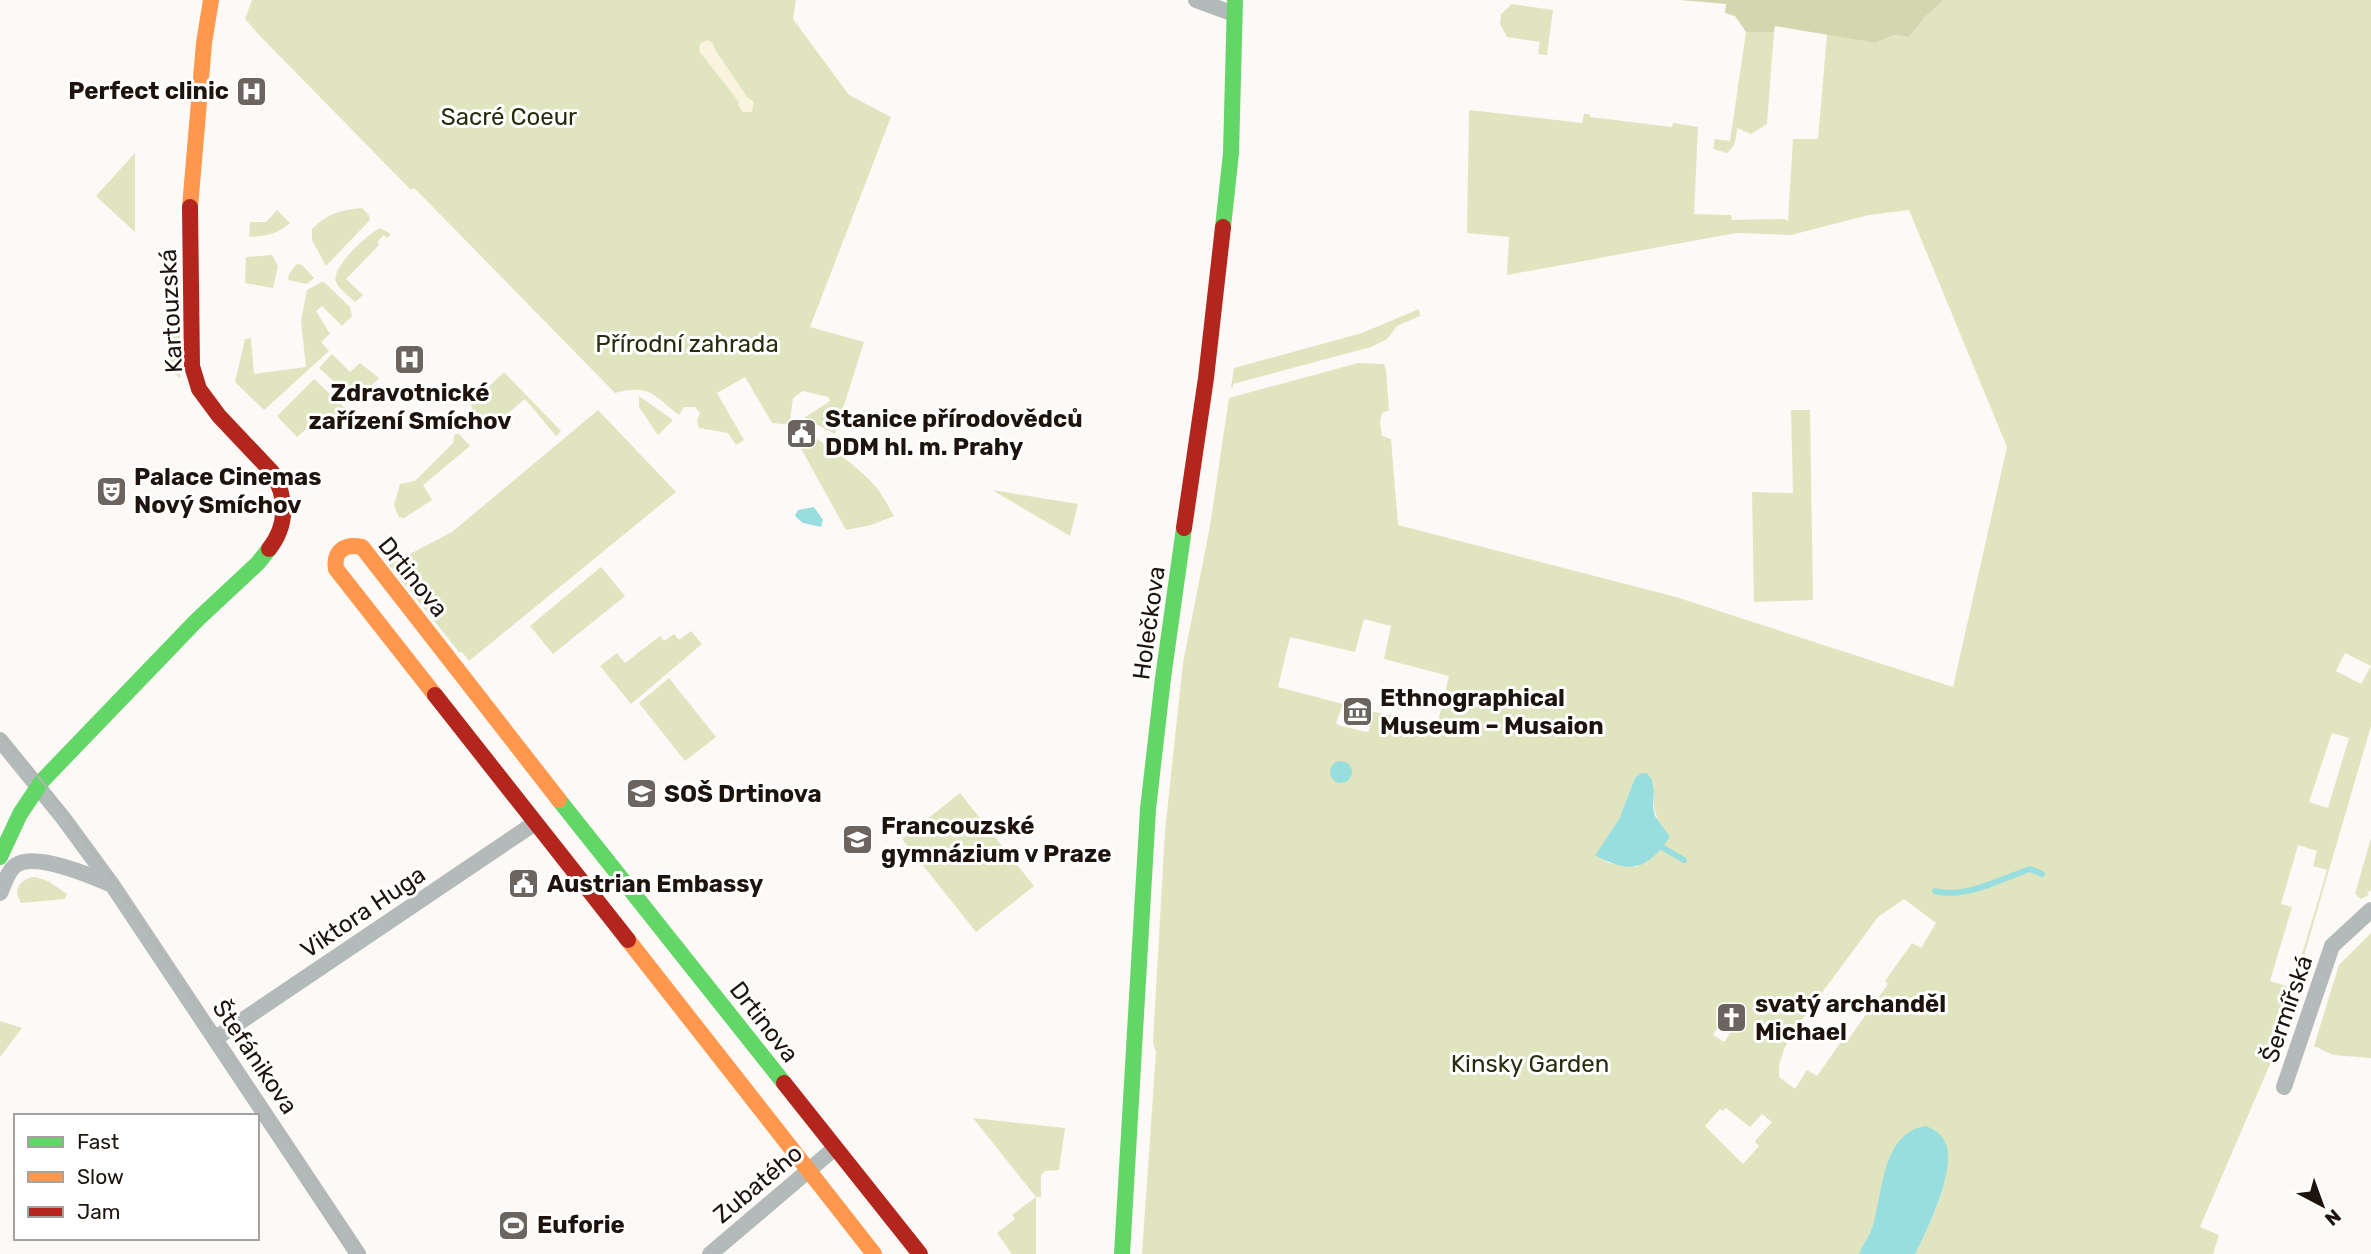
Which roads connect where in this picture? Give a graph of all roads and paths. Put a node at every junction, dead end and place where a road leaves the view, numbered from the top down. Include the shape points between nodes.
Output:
1 (211, 0) edge
2 (1196, 0) edge
3 (1235, 7) edge
4 (0, 740) edge
5 (38, 786) junction
6 (535, 823) junction
7 (0, 858) edge
8 (113, 886) junction
9 (0, 894) edge
10 (2371, 910) edge
11 (216, 1038) junction
12 (2284, 1087) dead end
13 (835, 1148) junction
14 (808, 1171) junction
15 (358, 1254) edge
16 (710, 1254) edge
17 (874, 1254) edge
18 (920, 1254) edge
19 (1122, 1254) edge

1 - 5 street, Kartouzská via 190,212 192,366 199,389 219,416 278,482 284,503 282,524 258,563
2 - 3 street
3 - 19 street, Holečkova via 1231,153 1148,808
4 - 5 street, Štefánikova
5 - 7 street, Kartouzská
5 - 8 street, Štefánikova
6 - 11 street, Viktora Huga
6 - 13 street, Drtinova via 336,569 335,554 341,548 362,547
6 - 14 street, Drtinova
8 - 9 street via 46,862 26,861 11,869
8 - 11 street, Štefánikova
10 - 12 street, Šermířská via 2332,946
11 - 15 street, Štefánikova
13 - 14 street, Zubatého
13 - 18 street, Drtinova
14 - 16 street, Zubatého
14 - 17 street, Drtinova

